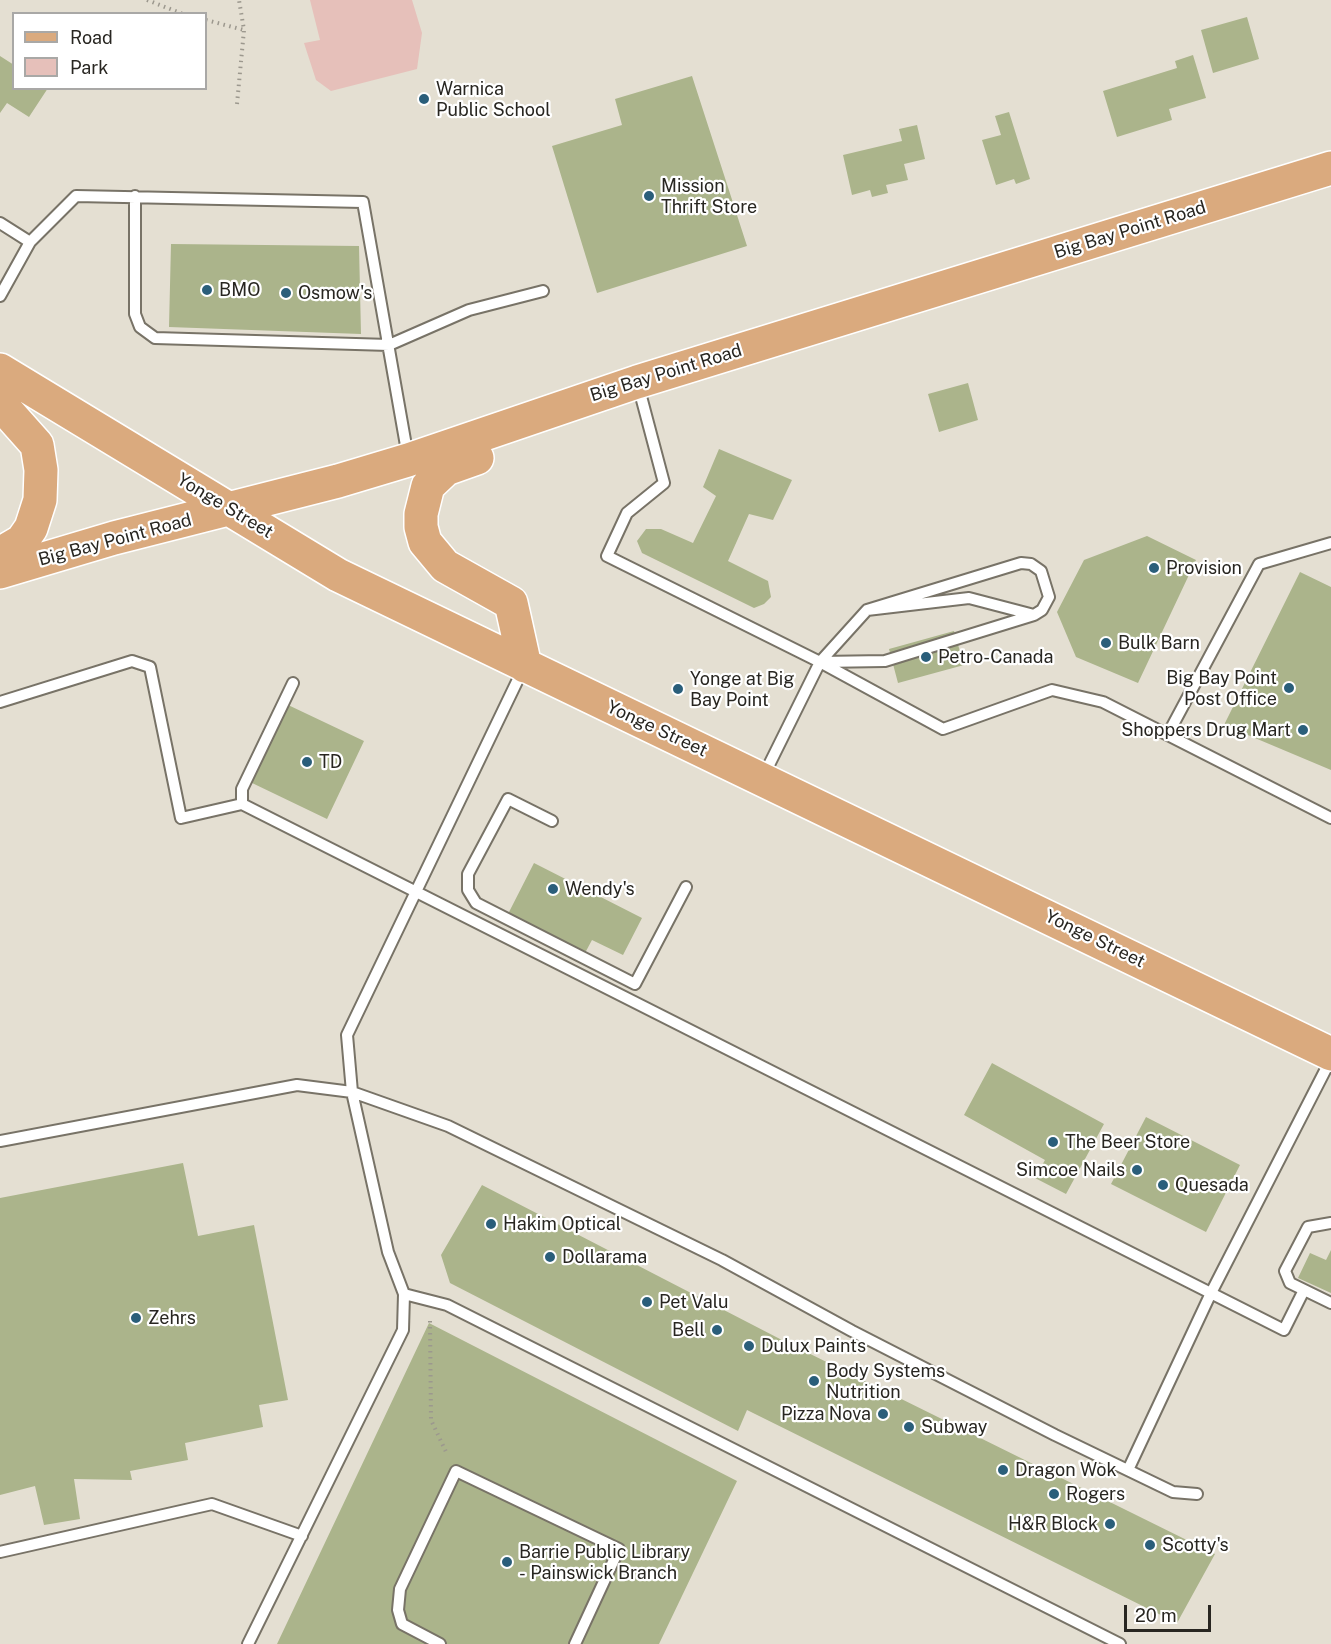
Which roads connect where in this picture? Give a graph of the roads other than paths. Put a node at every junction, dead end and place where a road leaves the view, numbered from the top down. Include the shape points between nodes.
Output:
1 (1331, 168) edge
2 (135, 196) junction
3 (0, 223) edge
4 (30, 242) junction
5 (543, 291) dead end
6 (0, 296) edge
7 (389, 345) junction
8 (0, 371) edge
9 (637, 382) junction
10 (525, 422) junction
11 (408, 460) junction
12 (229, 509) junction
13 (1331, 543) edge
14 (0, 554) edge
15 (0, 572) edge
16 (867, 610) junction
17 (1034, 615) junction
18 (820, 662) junction
19 (525, 666) junction
20 (293, 683) dead end
21 (0, 702) edge
22 (1168, 734) junction
23 (762, 779) junction
24 (242, 804) junction
25 (1331, 818) edge
26 (552, 821) dead end
27 (686, 887) dead end
28 (417, 894) junction
29 (1331, 1054) edge
30 (1331, 1059) edge
31 (352, 1092) junction
32 (0, 1141) edge
33 (1331, 1223) edge
34 (1304, 1290) junction
35 (1211, 1293) junction
36 (404, 1294) junction
37 (1331, 1303) edge
38 (1128, 1470) junction
39 (1197, 1494) dead end
40 (302, 1536) junction
41 (0, 1552) edge
42 (248, 1644) edge
43 (440, 1644) edge
44 (574, 1644) edge
45 (1120, 1644) edge

1 - 9 main road, Big Bay Point Road
2 - 4 lane via 76,196
2 - 7 lane via 363,202
2 - 7 lane via 135,314 140,327 155,338
3 - 4 lane
4 - 6 lane
5 - 7 lane via 470,310
7 - 11 lane
8 - 12 main road, Yonge Street
8 - 14 main road via 5,409 37,446 41,470 40,500 31,528 22,541
9 - 10 main road, Big Bay Point Road
9 - 18 lane via 664,483 627,513 607,556
10 - 11 main road, Big Bay Point Road
10 - 19 main road via 494,452 437,475 428,486 421,514 425,542 445,566 511,603
11 - 12 main road, Big Bay Point Road
12 - 15 main road, Big Bay Point Road
12 - 19 main road, Yonge Street via 338,574
13 - 22 lane via 1259,564
16 - 17 lane via 969,598
16 - 17 lane via 1021,563 1041,571 1049,597
16 - 18 lane
17 - 18 lane via 885,661
18 - 22 lane via 943,729 1052,690 1103,702
18 - 23 lane
19 - 23 main road, Yonge Street
19 - 28 lane
20 - 24 lane via 242,789
21 - 24 lane via 132,661 150,667 181,818
22 - 25 lane
23 - 29 main road, Yonge Street
24 - 28 lane
26 - 27 lane via 508,799 468,874 468,890 476,903 635,984
28 - 31 lane via 347,1035
28 - 35 lane
30 - 35 lane
31 - 32 lane via 297,1085
31 - 36 lane via 388,1252
31 - 38 lane via 468,1136 722,1260 852,1331
33 - 34 lane via 1308,1227 1285,1270 1290,1284
34 - 35 lane via 1284,1330
34 - 37 lane
35 - 38 lane
36 - 40 lane via 403,1330
36 - 45 lane via 447,1305
38 - 39 lane via 1173,1492
40 - 41 lane via 212,1504
40 - 42 lane
43 - 44 lane via 402,1624 398,1610 400,1588 456,1471 618,1549

